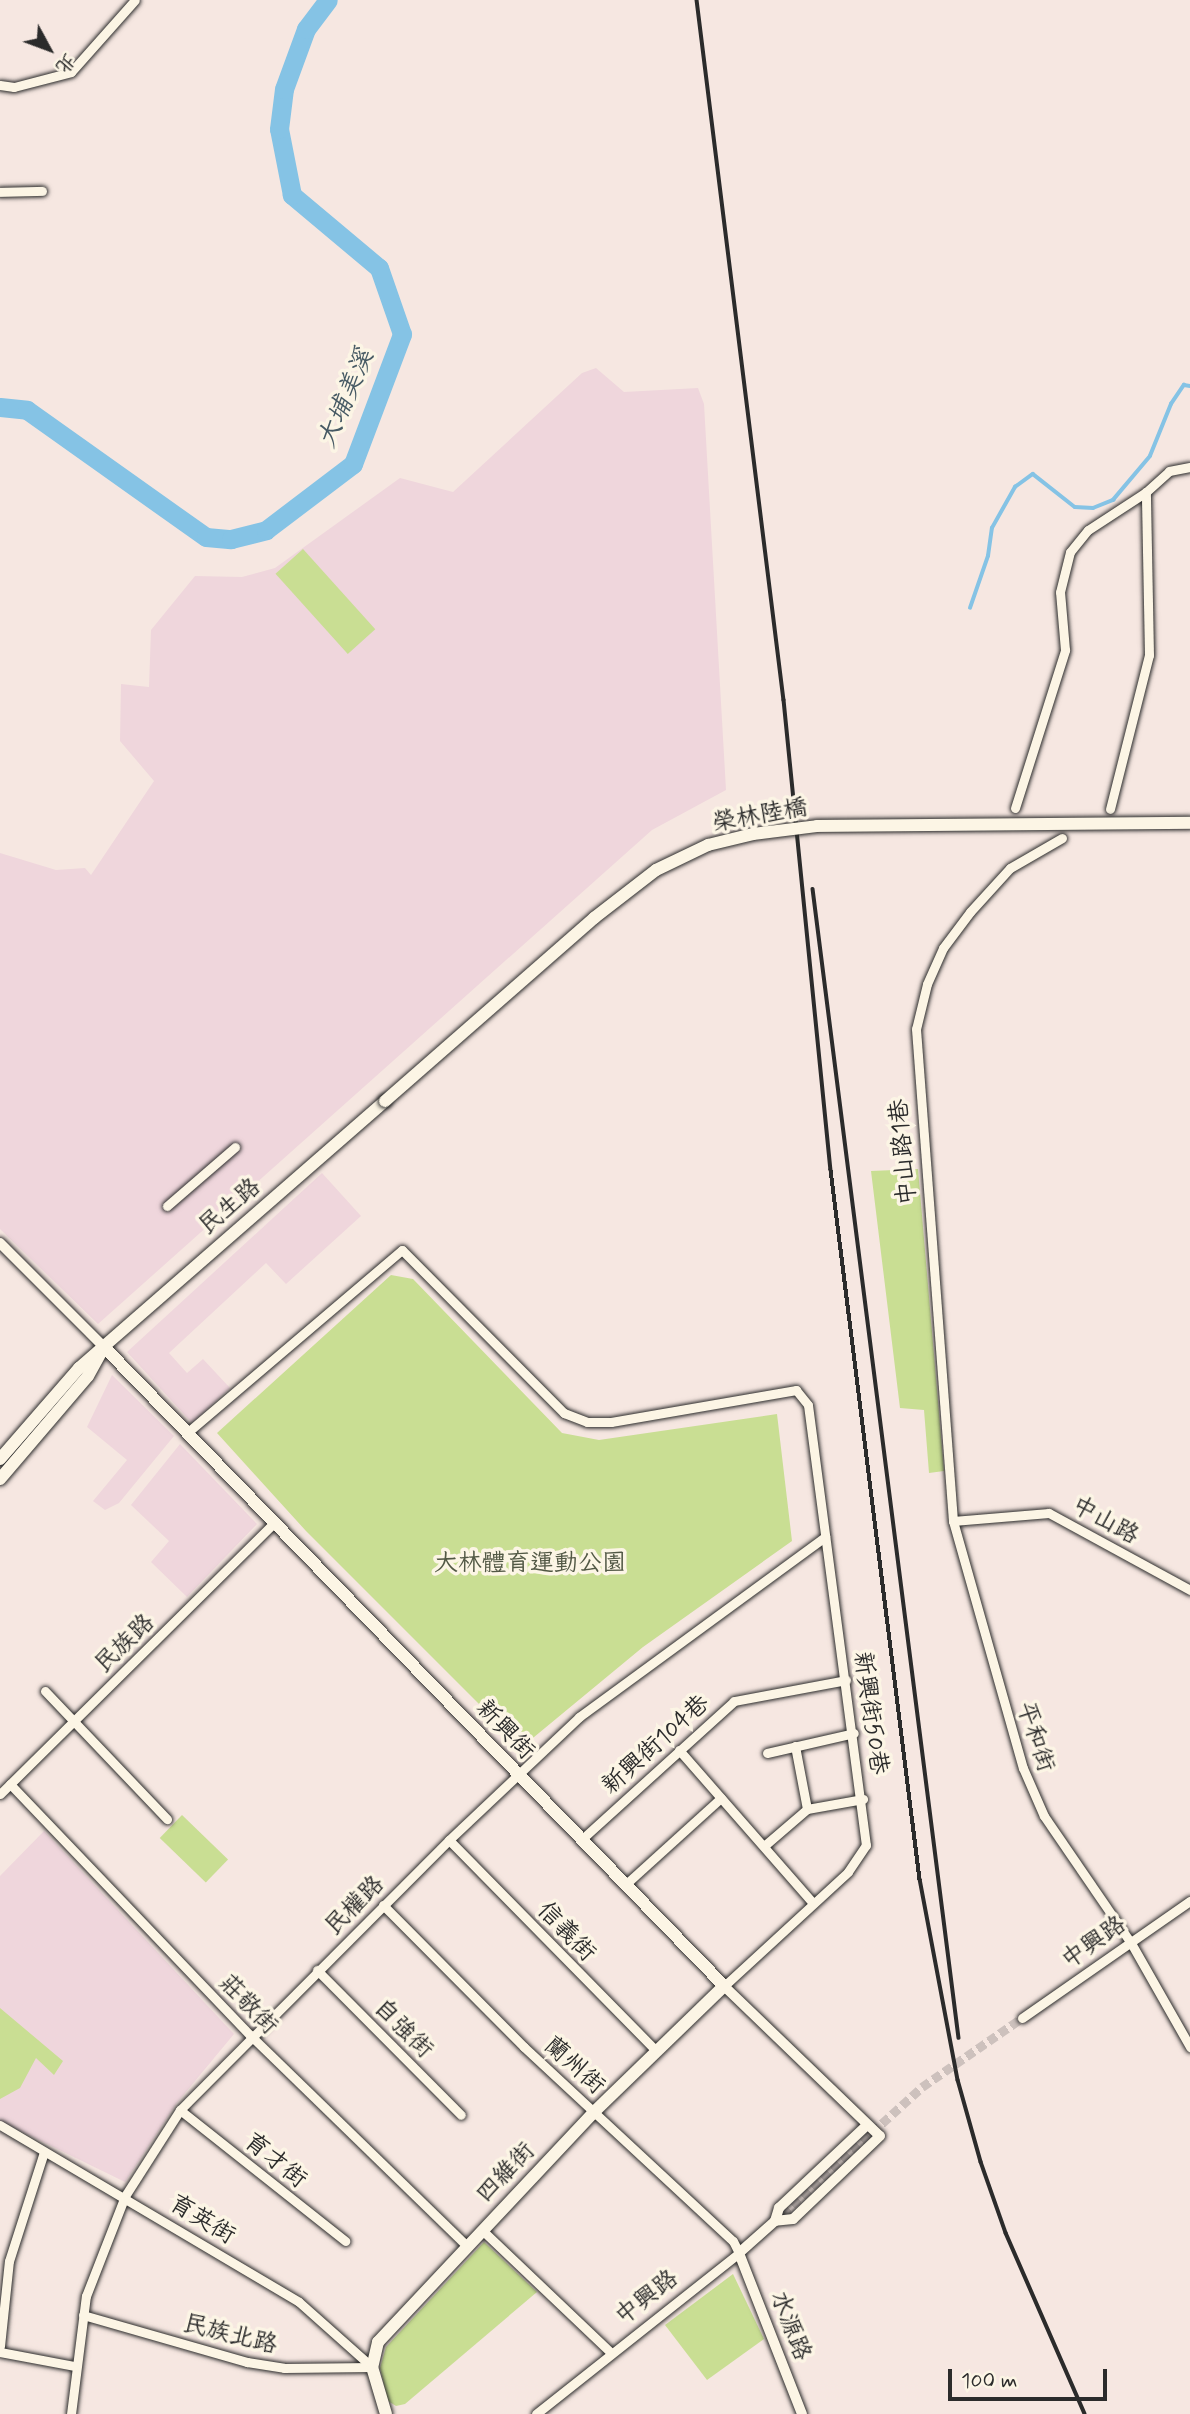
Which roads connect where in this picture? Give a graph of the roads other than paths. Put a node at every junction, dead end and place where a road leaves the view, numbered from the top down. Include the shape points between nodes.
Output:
1 (135, 0) edge
2 (0, 85) edge
3 (42, 191) dead end
4 (0, 192) edge
5 (1190, 467) edge
6 (1146, 492) junction
7 (1015, 808) dead end
8 (1110, 809) dead end
9 (1190, 823) edge
10 (1062, 838) dead end
11 (385, 1101) joint
12 (235, 1147) dead end
13 (167, 1206) dead end
14 (0, 1243) edge
15 (104, 1347) junction
16 (188, 1432) junction
17 (0, 1459) edge
18 (0, 1479) edge
19 (953, 1521) junction
20 (275, 1522) junction
21 (825, 1537) junction
22 (1190, 1591) edge
23 (846, 1680) junction
24 (45, 1691) dead end
25 (73, 1720) junction
26 (853, 1733) junction
27 (795, 1746) junction
28 (679, 1750) junction
29 (767, 1753) dead end
30 (517, 1773) junction
31 (10, 1784) junction
32 (0, 1794) edge
33 (721, 1798) junction
34 (863, 1799) junction
35 (807, 1809) junction
36 (167, 1819) dead end
37 (582, 1839) junction
38 (449, 1840) junction
39 (764, 1846) junction
40 (626, 1884) junction
41 (1190, 1901) edge
42 (813, 1903) junction
43 (383, 1905) junction
44 (1131, 1943) junction
45 (317, 1970) junction
46 (724, 1986) junction
47 (1022, 2018) tunnel mouth
48 (250, 2035) junction
49 (1190, 2047) edge
50 (656, 2051) junction
51 (180, 2110) junction
52 (595, 2111) junction
53 (461, 2115) dead end
54 (0, 2125) edge
55 (867, 2125) junction
56 (44, 2152) junction
57 (125, 2196) junction
58 (778, 2218) junction
59 (482, 2230) junction
60 (345, 2241) dead end
61 (466, 2245) junction
62 (739, 2253) junction
63 (83, 2315) junction
64 (0, 2346) edge
65 (0, 2353) edge
66 (610, 2353) junction
67 (74, 2366) junction
68 (372, 2367) junction
69 (71, 2414) edge
70 (386, 2414) edge
71 (536, 2414) edge
72 (802, 2414) edge

1 - 2 street via 71,72 14,87
3 - 4 street
5 - 6 street via 1169,471
6 - 7 street via 1088,530 1070,552 1060,592 1065,650
6 - 8 street via 1149,655
9 - 11 main road, 榮林陸橋, bridge via 817,827 753,834 708,845 656,870 594,918
10 - 19 street, 中山路1巷 via 1010,868 970,912 943,948 927,984 916,1029
11 - 15 main road, 民生路
12 - 13 street
14 - 15 street
15 - 16 main road, 新興街
15 - 17 main road, 民生路 via 79,1368
15 - 18 main road, 民生路 via 88,1376
16 - 20 main road, 新興街
16 - 21 street, 新興街50巷 via 402,1250 564,1413 575,1417 611,1422 796,1390 808,1405
19 - 22 street, 中山路 via 1049,1513
19 - 44 street, 平和街 via 1023,1768 1044,1816
20 - 25 street, 民族路
20 - 30 main road, 新興街
21 - 23 street, 新興街50巷
21 - 30 street, 民權路 via 631,1678
23 - 26 street, 新興街50巷
23 - 28 street, 新興街104巷 via 734,1701
24 - 25 street
25 - 31 street, 民族路
25 - 36 street
26 - 27 street
26 - 34 street, 新興街50巷
27 - 29 street
27 - 35 street
28 - 33 street
28 - 37 street, 新興街104巷
30 - 37 main road, 新興街
30 - 38 street, 民權路
31 - 32 street, 民族路
31 - 48 street, 莊敬街
33 - 39 street
33 - 40 street
34 - 35 street
34 - 42 street, 新興街50巷 via 867,1830 861,1859
35 - 39 street
37 - 40 main road, 新興街
38 - 43 street, 民權路
38 - 50 street, 信義街
39 - 42 street
40 - 46 main road, 新興街
41 - 44 street, 中興路
42 - 46 street, 新興街50巷
43 - 45 street, 民權路
43 - 52 street, 蘭州街
44 - 47 street, 中興路
44 - 49 street, 平和街
45 - 48 street, 民權路
45 - 53 street, 自強街
46 - 50 main road, 四維街
46 - 55 street, 新興街
48 - 51 street, 民權路
48 - 61 street, 莊敬街
50 - 52 main road, 四維街
51 - 57 street, 民權路
51 - 60 street, 育才街
52 - 59 main road, 四維街
52 - 62 street, 蘭州街 via 733,2241
54 - 56 street, 育英街
55 - 58 street via 779,2208
55 - 58 street, 新興街 via 880,2136 793,2219
56 - 57 street, 育英街
56 - 64 street via 9,2261
57 - 63 street, 民權路
57 - 68 street, 育英街 via 299,2302
58 - 62 street, 中興路
59 - 61 main road, 四維街
59 - 66 street
61 - 68 main road, 四維街 via 378,2342
62 - 66 street, 中興路
62 - 72 street, 水源路
63 - 67 street, 民權路
63 - 68 street, 民族北路 via 247,2362 284,2368
65 - 67 street
66 - 71 street, 中興路
67 - 69 street, 民權路
68 - 70 main road

